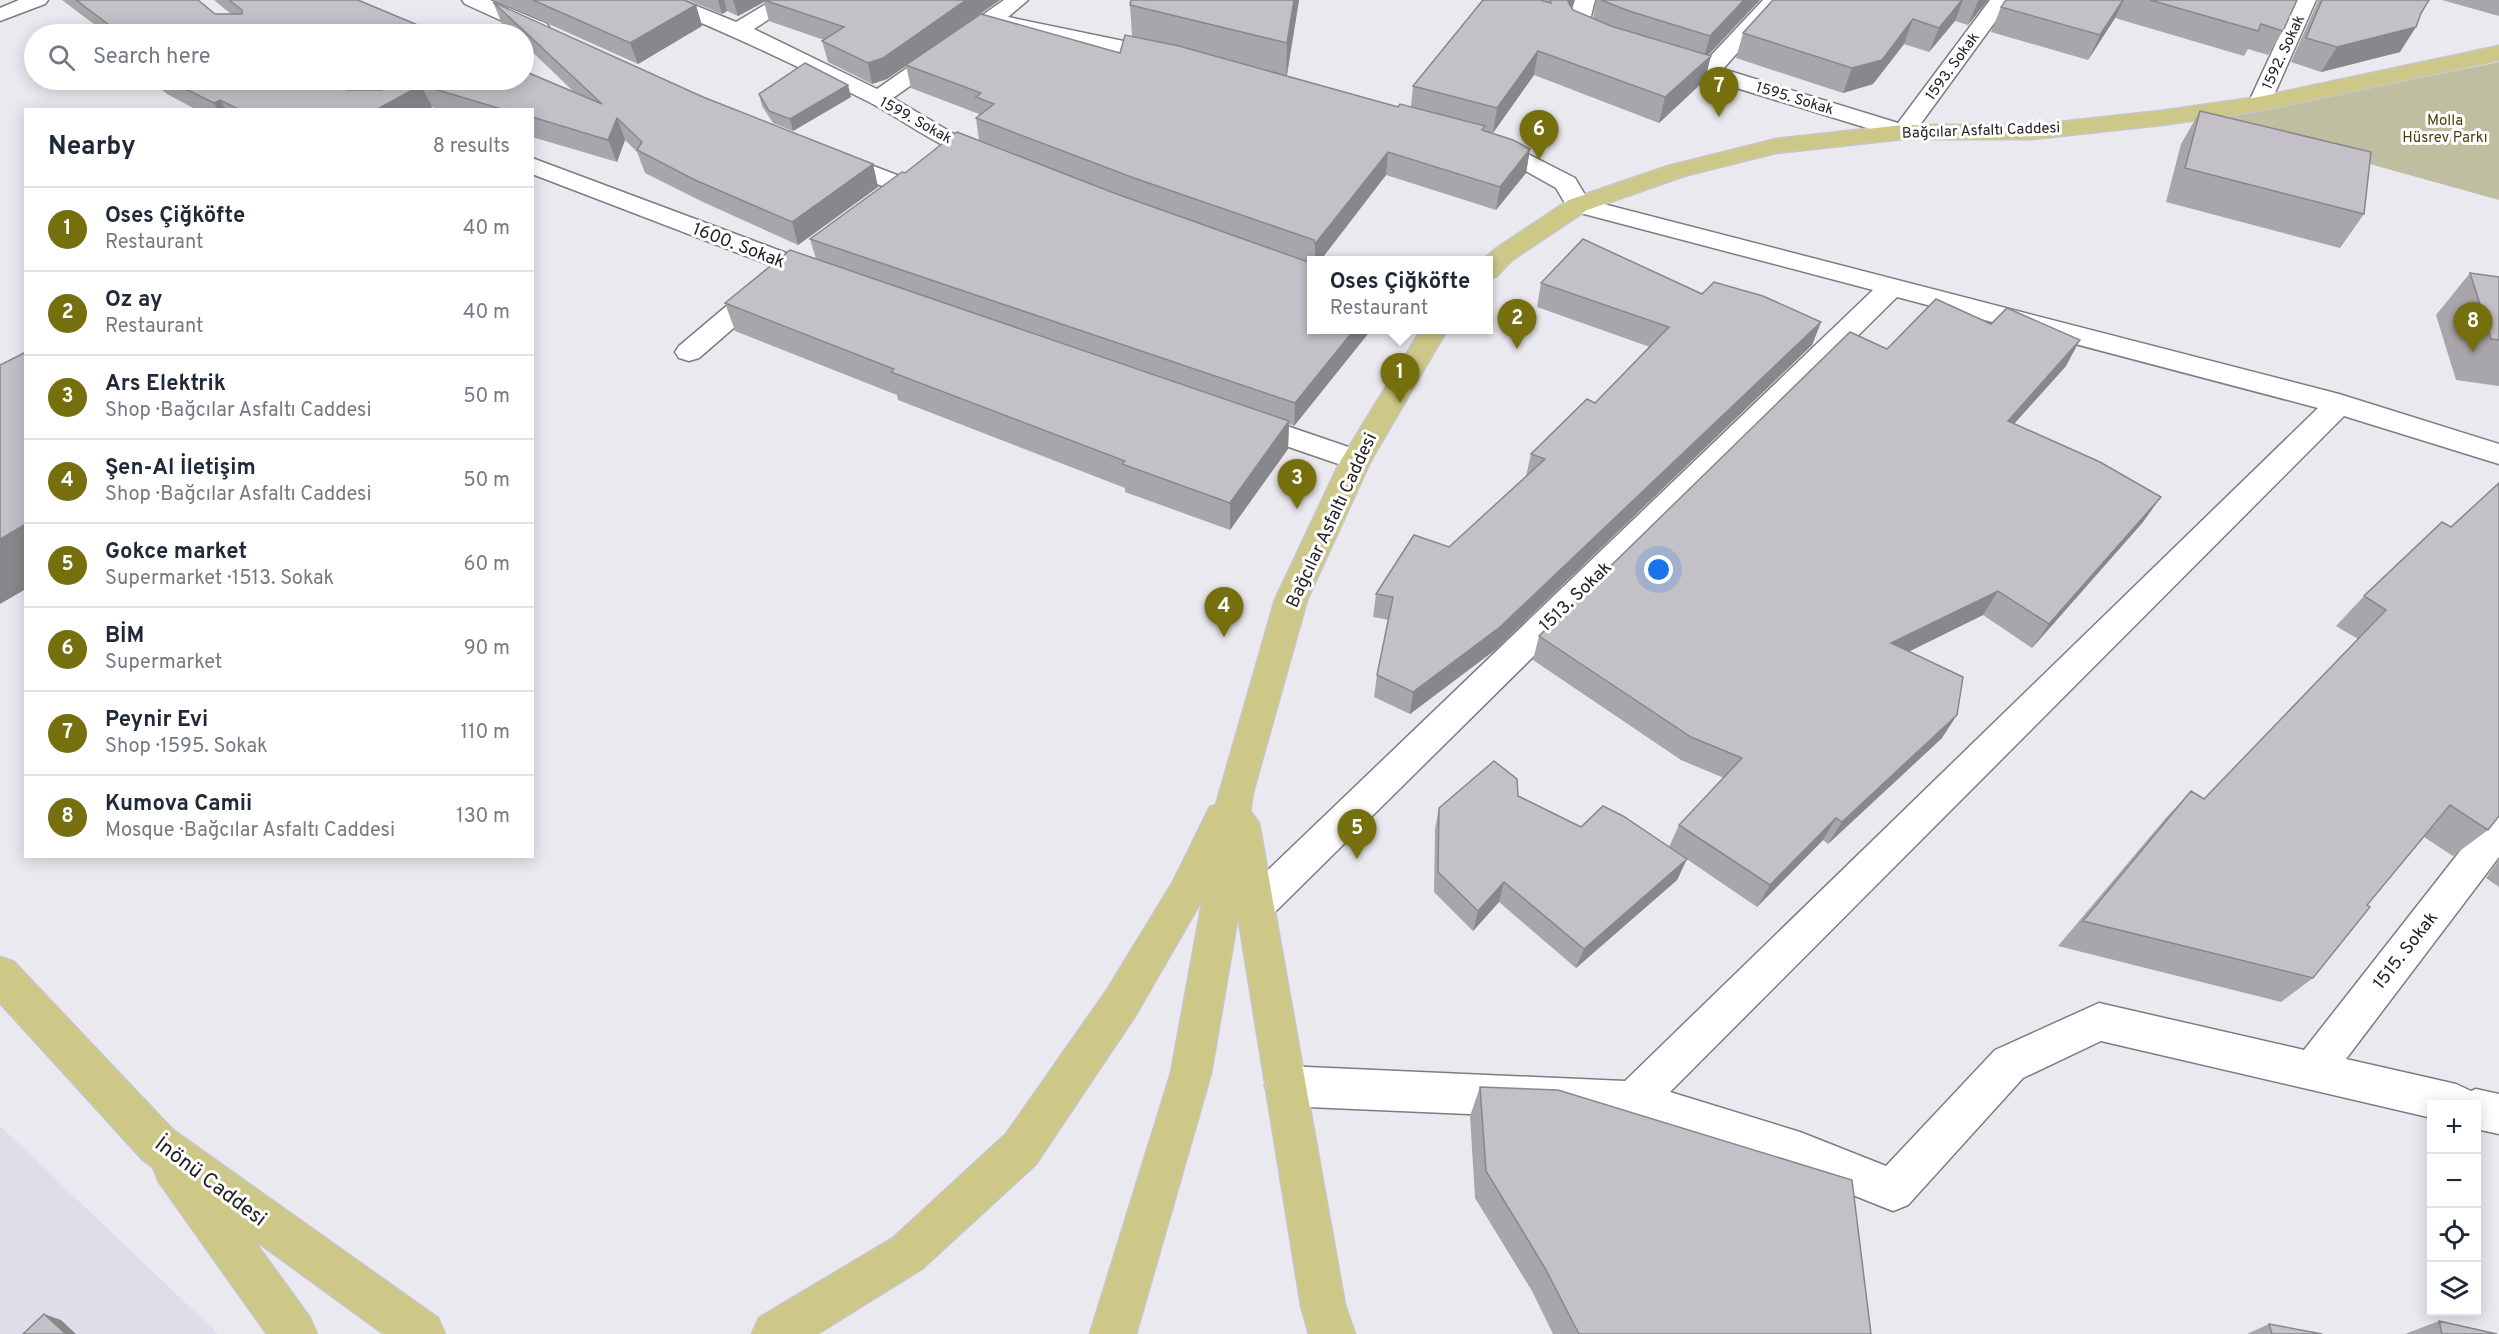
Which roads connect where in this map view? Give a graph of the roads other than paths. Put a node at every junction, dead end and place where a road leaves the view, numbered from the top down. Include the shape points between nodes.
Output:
1 (35, 0) edge
2 (472, 0) edge
3 (663, 0) edge
4 (788, 0) edge
5 (1018, 0) edge
6 (1585, 0) edge
7 (1774, 0) edge
8 (2001, 0) edge
9 (2307, 0) edge
10 (0, 15) edge
11 (993, 20) junction
12 (526, 24) edge
13 (534, 27) edge
14 (738, 30) junction
15 (556, 37) edge
16 (2499, 53) edge
17 (1195, 64) edge
18 (1709, 71) junction
19 (878, 98) junction
20 (2259, 104) junction
21 (1903, 132) junction
22 (1461, 134) edge
23 (816, 150) edge
24 (1010, 164) edge
25 (534, 166) edge
26 (915, 169) junction
27 (1578, 204) junction
28 (818, 245) edge
29 (791, 265) junction
30 (1493, 265) edge
31 (848, 285) edge
32 (1893, 286) junction
33 (1432, 334) edge
34 (689, 352) dead end
35 (2339, 404) junction
36 (1220, 413) edge
37 (2499, 454) edge
38 (1356, 460) junction
39 (1235, 792) junction
40 (2499, 829) edge
41 (1256, 906) junction
42 (0, 975) edge
43 (2312, 1071) junction
44 (1285, 1086) junction
45 (2439, 1100) edge
46 (1633, 1101) junction
47 (2481, 1110) edge
48 (2499, 1114) edge
49 (158, 1145) junction
50 (294, 1334) edge
51 (422, 1334) edge
52 (775, 1334) edge
53 (1113, 1334) edge
54 (1332, 1334) edge

1 - 10 street
2 - 12 street
3 - 14 street, 1599. Sokak
4 - 14 street
5 - 11 street
6 - 18 street, 1595. Sokak via 1577,27 1636,50
7 - 18 street
8 - 21 street, 1593. Sokak
9 - 20 street, 1592. Sokak
11 - 17 street
11 - 19 street
13 - 15 street
14 - 19 street, 1599. Sokak
16 - 20 main road, Bağcılar Asfaltı Caddesi
18 - 21 street, 1595. Sokak
19 - 26 street, 1599. Sokak
20 - 21 main road, Bağcılar Asfaltı Caddesi via 2031,132
21 - 27 main road, Bağcılar Asfaltı Caddesi via 1776,146 1676,171
22 - 27 street via 1495,142 1566,183
23 - 26 street
24 - 26 street, 1599. Sokak
25 - 29 street, 1600. Sokak
27 - 30 main road, Bağcılar Asfaltı Caddesi
27 - 32 street
28 - 29 street
29 - 31 street, 1600. Sokak
29 - 34 street
32 - 35 street
32 - 41 street, 1513. Sokak
33 - 38 main road, Bağcılar Asfaltı Caddesi
35 - 37 street
35 - 46 street
36 - 38 street
38 - 39 main road, Bağcılar Asfaltı Caddesi via 1291,600
39 - 41 main road
39 - 52 main road via 1186,894 1122,1003 1021,1149 908,1253
39 - 53 main road via 1217,932 1191,1072
40 - 43 street, 1515. Sokak
41 - 44 main road
42 - 49 main road, İnönü Caddesi
43 - 45 street
43 - 46 street via 2099,1022 2009,1064 1893,1190 1800,1153
44 - 46 street
44 - 54 main road via 1323,1305
47 - 48 street
49 - 50 main road
49 - 51 main road, İnönü Caddesi

